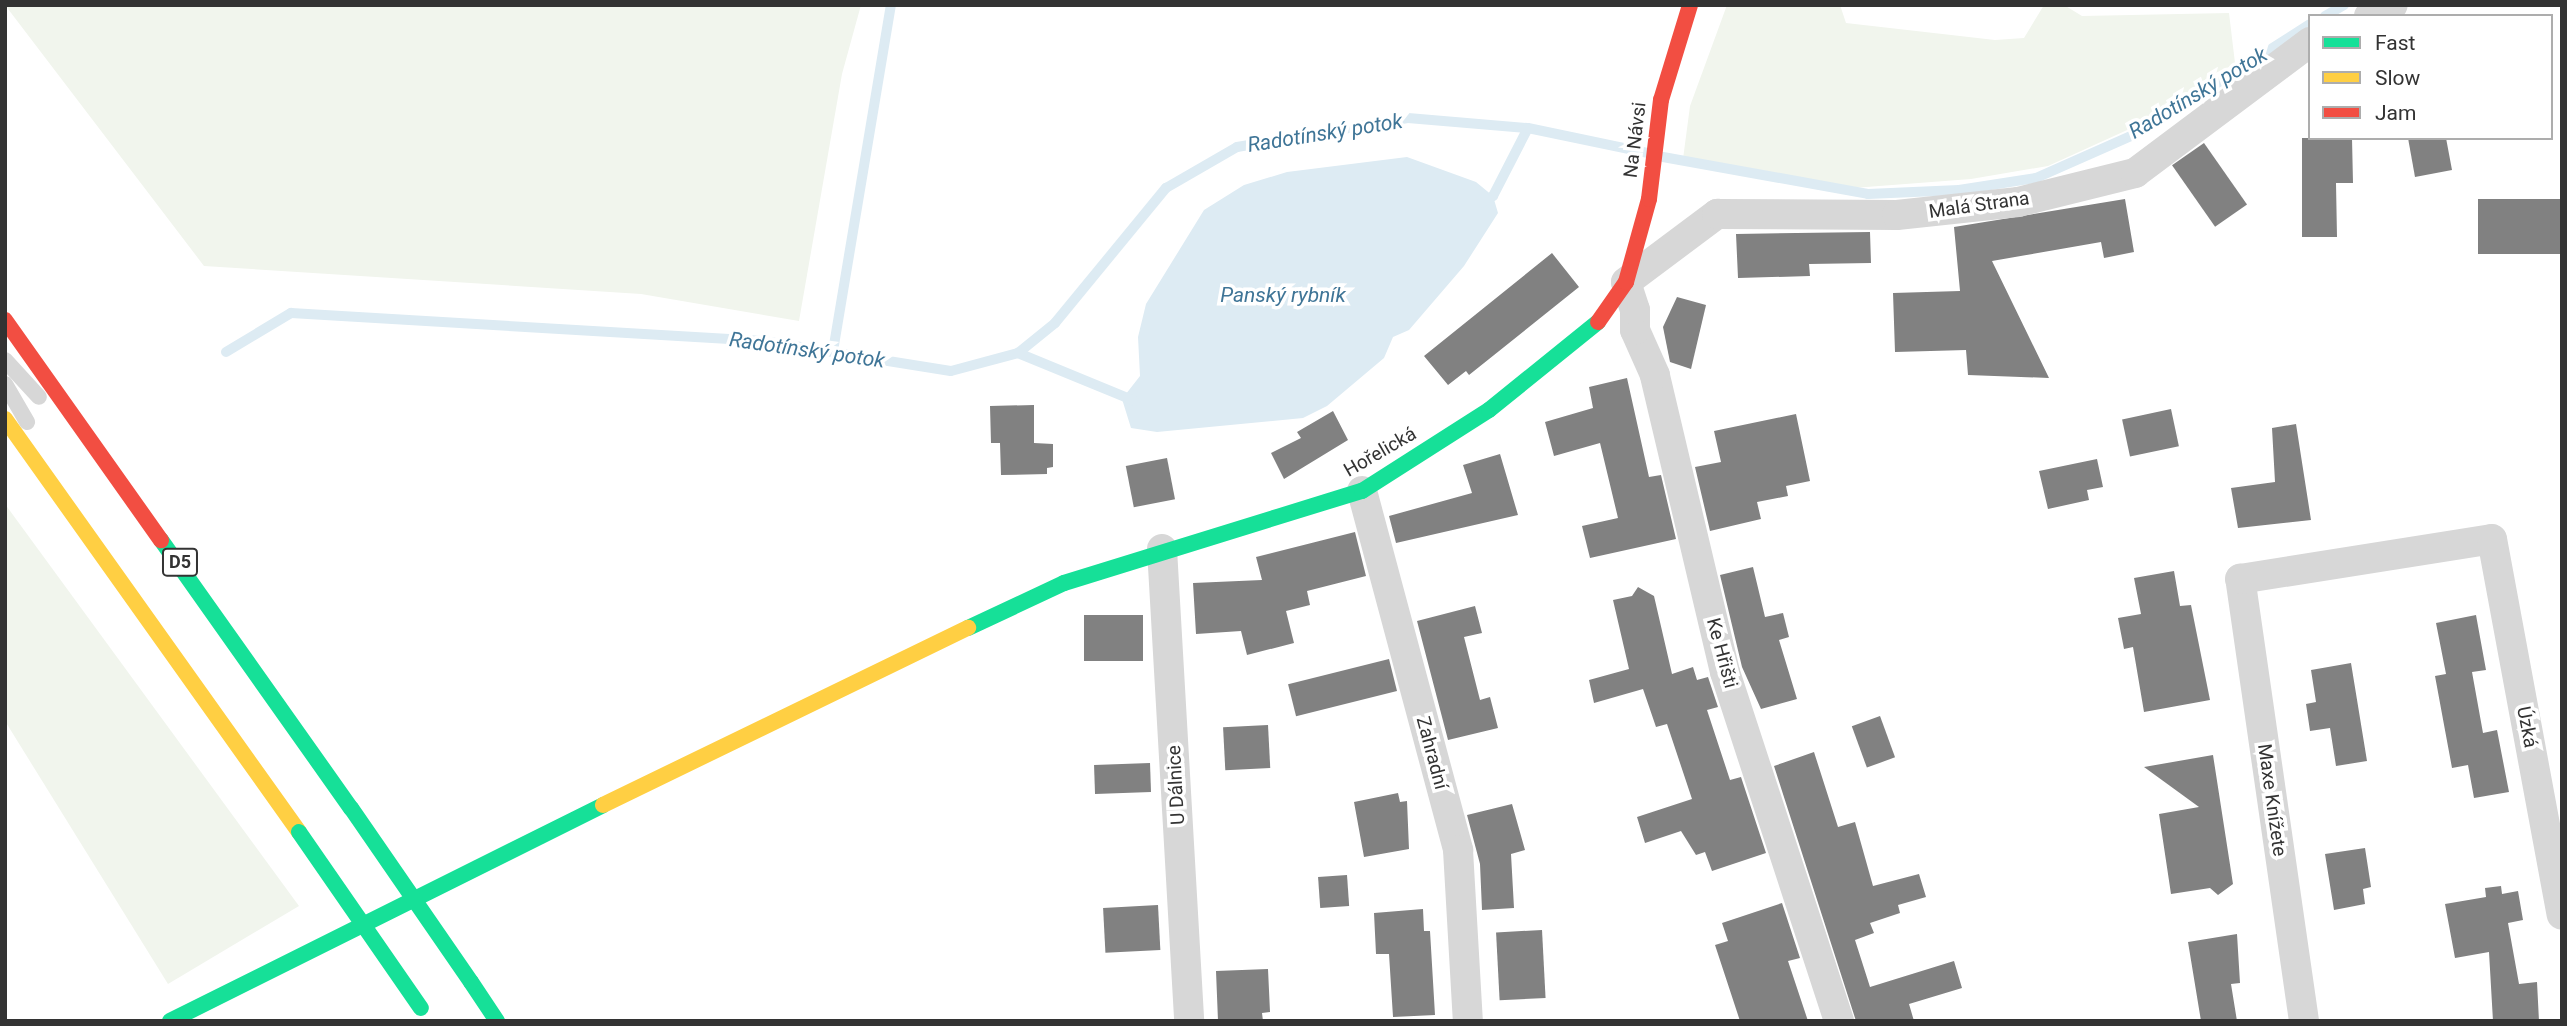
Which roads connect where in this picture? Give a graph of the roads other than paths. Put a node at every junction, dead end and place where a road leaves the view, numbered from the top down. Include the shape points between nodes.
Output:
1 (1690, 5) edge
2 (2393, 5) edge
3 (2373, 14) edge
4 (2308, 43) edge
5 (1626, 282) junction
6 (5, 320) edge
7 (5, 360) edge
8 (5, 384) edge
9 (5, 419) edge
10 (1362, 491) junction
11 (149, 518) junction
12 (1162, 549) junction
13 (102, 552) junction
14 (2240, 579) joint
15 (2562, 915) edge
16 (425, 1014) edge
17 (170, 1021) edge
18 (497, 1021) edge
19 (1189, 1021) edge
20 (1468, 1021) edge
21 (1839, 1021) edge
22 (2304, 1021) edge

1 - 5 main road, Na Návsi via 1661,100 1649,199
2 - 3 street
4 - 5 street, Malá Strana via 2134,173 2018,202 1897,215 1717,214
5 - 10 main road, Hořelická via 1600,320 1489,410
5 - 21 street, Ke Hřišti via 1635,310 1634,330 1655,375 1725,672
6 - 11 main road, D5
7 - 11 lane, D5
8 - 13 lane
9 - 13 main road
10 - 12 main road, Hořelická
10 - 20 street, Zahradní via 1458,850
11 - 18 main road, D5, bridge
12 - 17 main road, Hořelická via 1064,583 785,714
12 - 19 street, U Dálnice
13 - 16 main road, bridge
14 - 15 street, Úzká via 2492,539
14 - 22 street, Maxe Knížete

